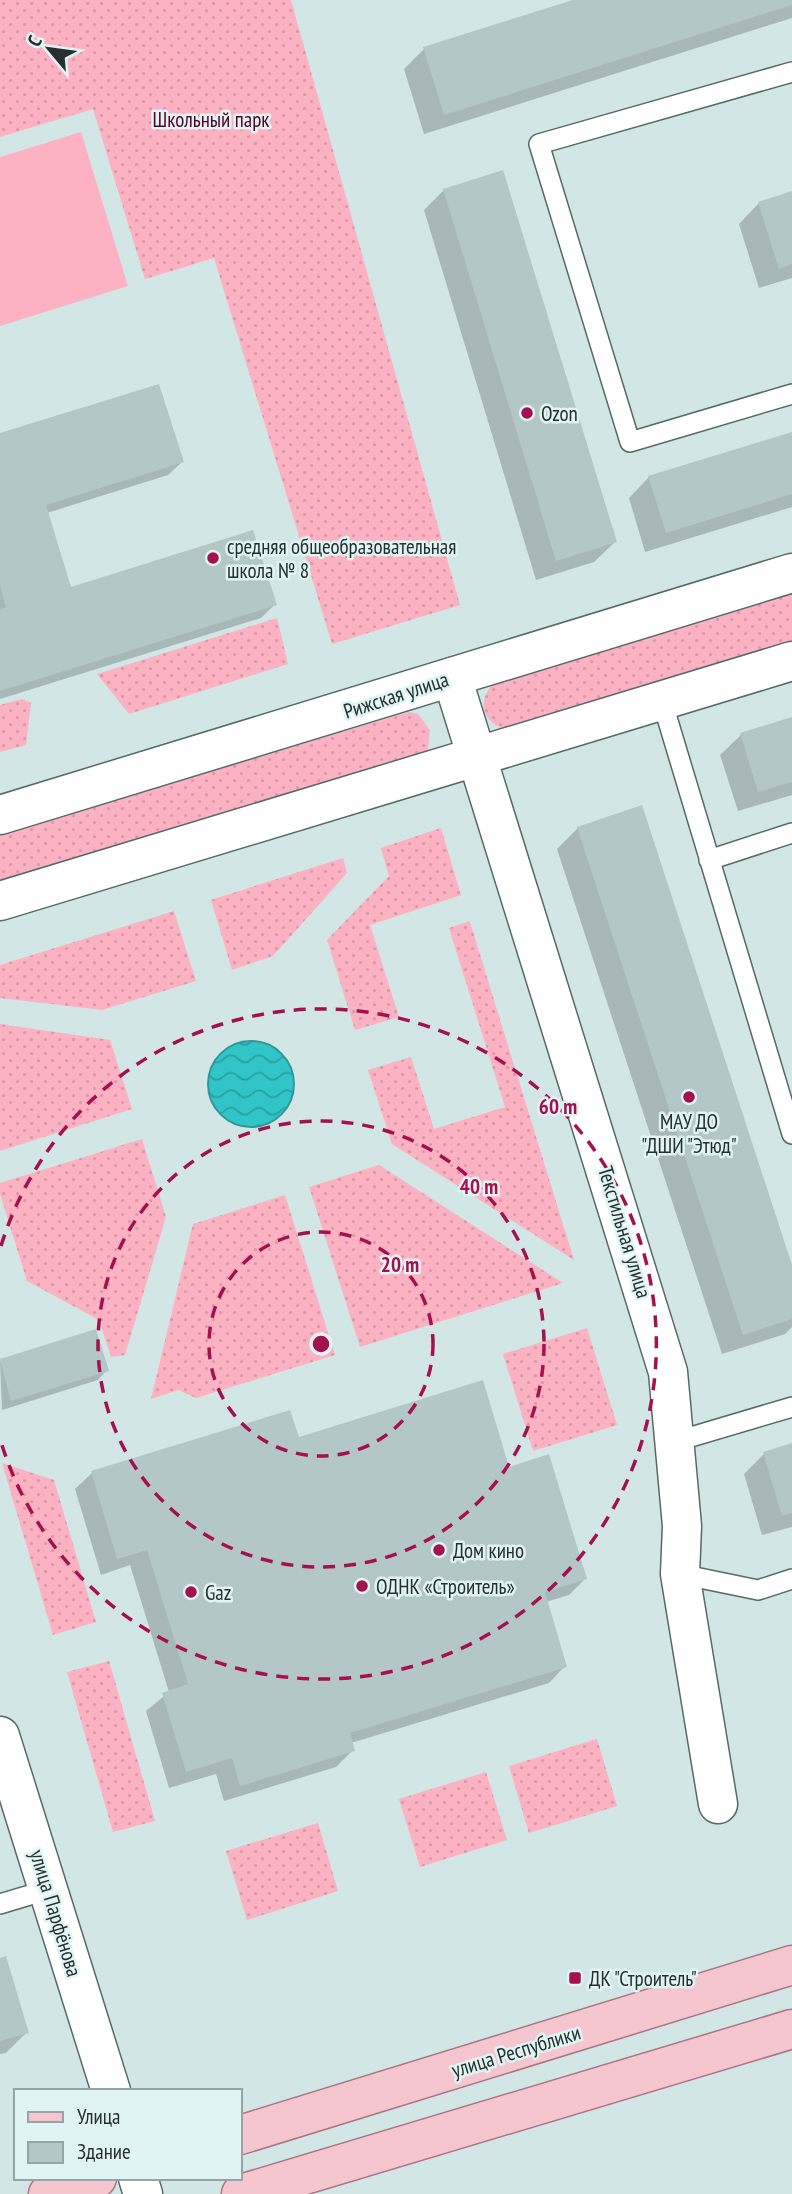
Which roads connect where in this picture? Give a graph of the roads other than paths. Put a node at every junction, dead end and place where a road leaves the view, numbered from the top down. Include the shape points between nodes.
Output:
1 (792, 72) edge
2 (792, 394) edge
3 (792, 573) edge
4 (792, 661) edge
5 (452, 677) junction
6 (662, 701) junction
7 (476, 757) junction
8 (0, 815) edge
9 (792, 833) edge
10 (709, 860) junction
11 (0, 901) edge
12 (792, 1134) edge
13 (792, 1408) edge
14 (674, 1443) junction
15 (680, 1574) junction
16 (792, 1578) edge
17 (0, 1736) edge
18 (718, 1804) dead end
19 (50, 1889) junction
20 (0, 1904) edge
21 (792, 1965) edge
22 (792, 2029) edge
23 (110, 2089) edge
24 (242, 2134) edge
25 (91, 2180) edge
26 (48, 2194) edge
27 (241, 2194) edge

1 - 2 lane via 539,144 630,442
3 - 5 street, Рижская улица
4 - 6 street
5 - 7 street, Текстильная улица
5 - 8 street, Рижская улица
6 - 7 street
6 - 10 lane
7 - 11 street
7 - 14 street, Текстильная улица via 668,1372
9 - 10 lane
10 - 12 lane
13 - 14 lane
14 - 15 street, Текстильная улица via 682,1526
15 - 16 lane via 758,1590
15 - 18 street, Текстильная улица
17 - 19 street, улица Парфёнова
19 - 20 lane
19 - 23 street, улица Парфёнова
21 - 24 main road, улица Республики
22 - 27 main road
25 - 26 main road

